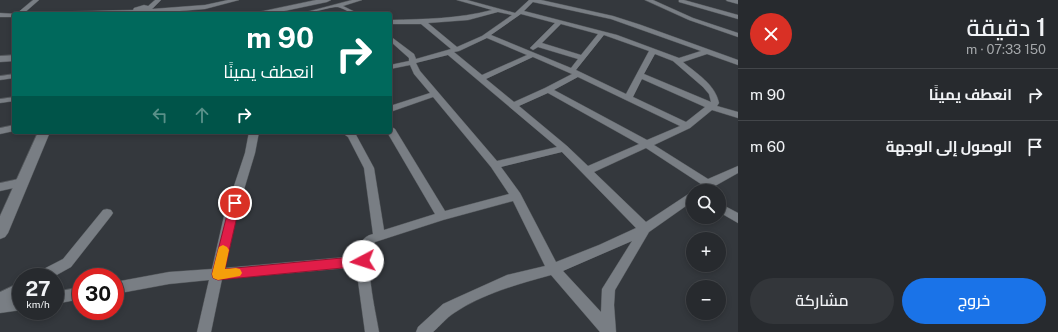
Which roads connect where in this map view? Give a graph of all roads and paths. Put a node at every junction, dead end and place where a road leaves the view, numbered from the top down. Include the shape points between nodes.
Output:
1 (36, 0) edge
2 (236, 0) edge
3 (327, 0) edge
4 (359, 0) edge
5 (460, 0) edge
6 (533, 0) edge
7 (648, 0) edge
8 (729, 0) edge
9 (157, 1) edge
10 (225, 1) edge
11 (681, 1) edge
12 (738, 2) edge
13 (337, 5) junction
14 (145, 10) junction
15 (499, 10) junction
16 (674, 11) junction
17 (21, 12) edge
18 (115, 12) edge
19 (269, 12) edge
20 (313, 12) edge
21 (352, 12) edge
22 (519, 14) junction
23 (0, 15) edge
24 (12, 15) edge
25 (738, 17) edge
26 (392, 22) edge
27 (419, 22) junction
28 (559, 22) junction
29 (623, 30) junction
30 (602, 32) junction
31 (738, 35) edge
32 (487, 36) junction
33 (392, 40) edge
34 (537, 44) junction
35 (453, 51) junction
36 (653, 51) junction
37 (706, 52) junction
38 (530, 54) junction
39 (12, 57) edge
40 (582, 58) junction
41 (0, 59) edge
42 (678, 60) junction
43 (412, 62) junction
44 (736, 64) edge
45 (392, 67) edge
46 (575, 73) junction
47 (640, 75) junction
48 (12, 76) edge
49 (0, 78) edge
50 (482, 78) junction
51 (548, 90) junction
52 (434, 94) junction
53 (628, 98) junction
54 (12, 99) edge
55 (0, 101) edge
56 (513, 105) junction
57 (712, 107) junction
58 (392, 108) edge
59 (738, 115) edge
60 (687, 126) junction
61 (12, 128) edge
62 (0, 131) edge
63 (392, 132) edge
64 (43, 134) edge
65 (254, 134) edge
66 (350, 134) edge
67 (648, 145) junction
68 (564, 148) junction
69 (495, 165) junction
70 (738, 169) edge
71 (587, 171) junction
72 (23, 182) junction
73 (708, 184) joint
74 (0, 187) edge
75 (516, 196) junction
76 (686, 200) edge
77 (726, 211) edge
78 (107, 213) dead end
79 (442, 216) junction
80 (738, 219) edge
81 (644, 229) junction
82 (0, 233) edge
83 (378, 237) junction
84 (363, 261) junction
85 (58, 268) edge
86 (553, 269) junction
87 (218, 274) junction
88 (124, 286) edge
89 (12, 293) edge
90 (0, 299) edge
91 (12, 305) edge
92 (0, 307) edge
93 (204, 332) edge
94 (372, 332) edge
95 (422, 332) edge
96 (609, 332) edge

1 - 17 street
2 - 10 street
3 - 19 street
4 - 13 street
5 - 15 street
6 - 22 street
6 - 29 street
7 - 16 street
8 - 12 street
9 - 14 street
10 - 14 street via 204,7
11 - 16 street
11 - 25 street
13 - 20 street
13 - 21 street
14 - 18 street
15 - 22 street
15 - 27 street via 468,18
16 - 31 street
22 - 28 street
22 - 32 street
23 - 24 street
26 - 27 street
27 - 35 street via 428,26
28 - 30 street
28 - 34 street
29 - 30 street
29 - 36 street
29 - 37 street
30 - 40 street
32 - 35 street
32 - 38 street
33 - 43 street via 413,58
34 - 38 street
34 - 40 street
35 - 43 street
35 - 50 street
36 - 42 street
36 - 47 street
37 - 42 street
37 - 44 street
38 - 46 street
38 - 50 street
39 - 41 street
40 - 46 street
42 - 57 street via 710,89 715,98
43 - 45 street
43 - 52 street
46 - 51 street
46 - 53 street
47 - 53 street
47 - 57 street
48 - 49 street
50 - 56 street
51 - 56 street
51 - 67 street
52 - 58 street
52 - 69 street
53 - 60 street
54 - 55 street
56 - 68 street
57 - 59 street
57 - 60 street
60 - 67 street
61 - 62 street
63 - 79 street
64 - 72 street
65 - 87 street via 230,216
66 - 83 street via 369,168
67 - 71 street
67 - 73 street
68 - 69 street
68 - 71 street
69 - 75 street
70 - 73 street
71 - 81 street
72 - 74 street
72 - 82 street
75 - 79 street
75 - 86 street
76 - 81 street
77 - 80 street
78 - 85 street via 67,263
79 - 83 street
81 - 86 street
81 - 96 street via 609,289
83 - 84 street via 371,239 365,246
84 - 87 street
84 - 94 street
86 - 95 street via 507,281 461,302 448,309
86 - 96 street
87 - 88 street via 169,278
87 - 93 street
89 - 90 street
91 - 92 street

